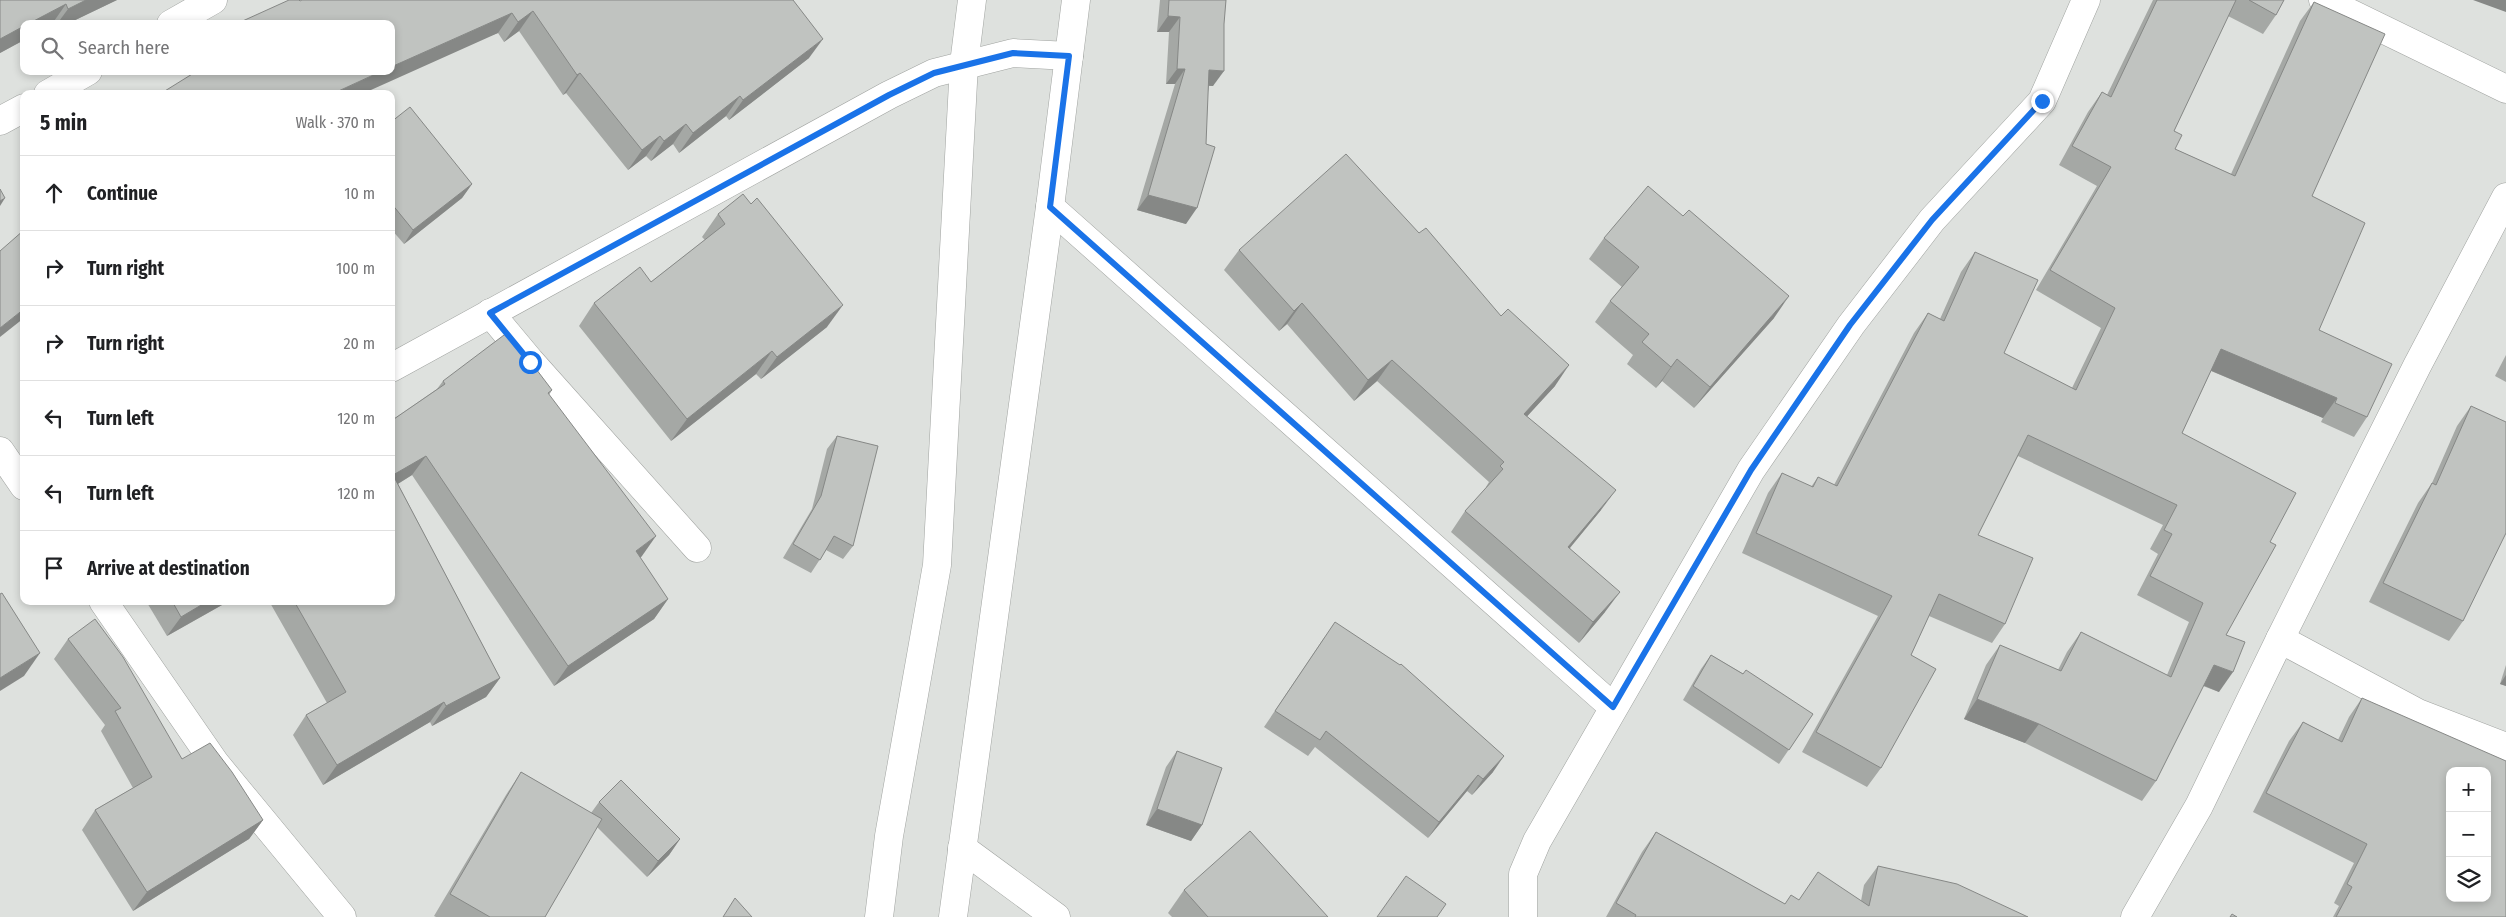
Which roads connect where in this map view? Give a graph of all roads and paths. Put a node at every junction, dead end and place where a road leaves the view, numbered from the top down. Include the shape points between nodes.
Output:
1 (213, 0) edge
2 (972, 0) edge
3 (1076, 0) edge
4 (2086, 0) edge
5 (2323, 0) edge
6 (178, 20) edge
7 (1069, 56) junction
8 (964, 64) junction
9 (81, 75) edge
10 (2506, 88) edge
11 (55, 90) edge
12 (20, 110) edge
13 (0, 121) edge
14 (2506, 197) edge
15 (1050, 207) junction
16 (490, 313) junction
17 (395, 366) edge
18 (0, 450) edge
19 (20, 480) edge
20 (696, 548) dead end
21 (106, 605) edge
22 (2280, 639) junction
23 (1613, 707) junction
24 (2506, 747) edge
25 (962, 848) junction
26 (342, 917) edge
27 (879, 917) edge
28 (953, 917) edge
29 (1056, 917) edge
30 (1522, 917) edge
31 (2136, 917) edge

1 - 6 street
2 - 8 street
3 - 7 street
4 - 23 street via 2042,101 1932,220 1850,325 1751,470
5 - 10 street
7 - 8 street via 1013,53
7 - 15 street
8 - 16 street via 934,73 889,95
8 - 27 street via 937,565 889,836
9 - 11 street
12 - 13 street
14 - 22 street
15 - 23 street
15 - 25 street
16 - 17 street
16 - 20 street
18 - 19 street
21 - 26 street via 215,763
22 - 24 street via 2418,713
22 - 31 street via 2199,806
23 - 30 street via 1537,841 1523,874
25 - 28 street
25 - 29 street

